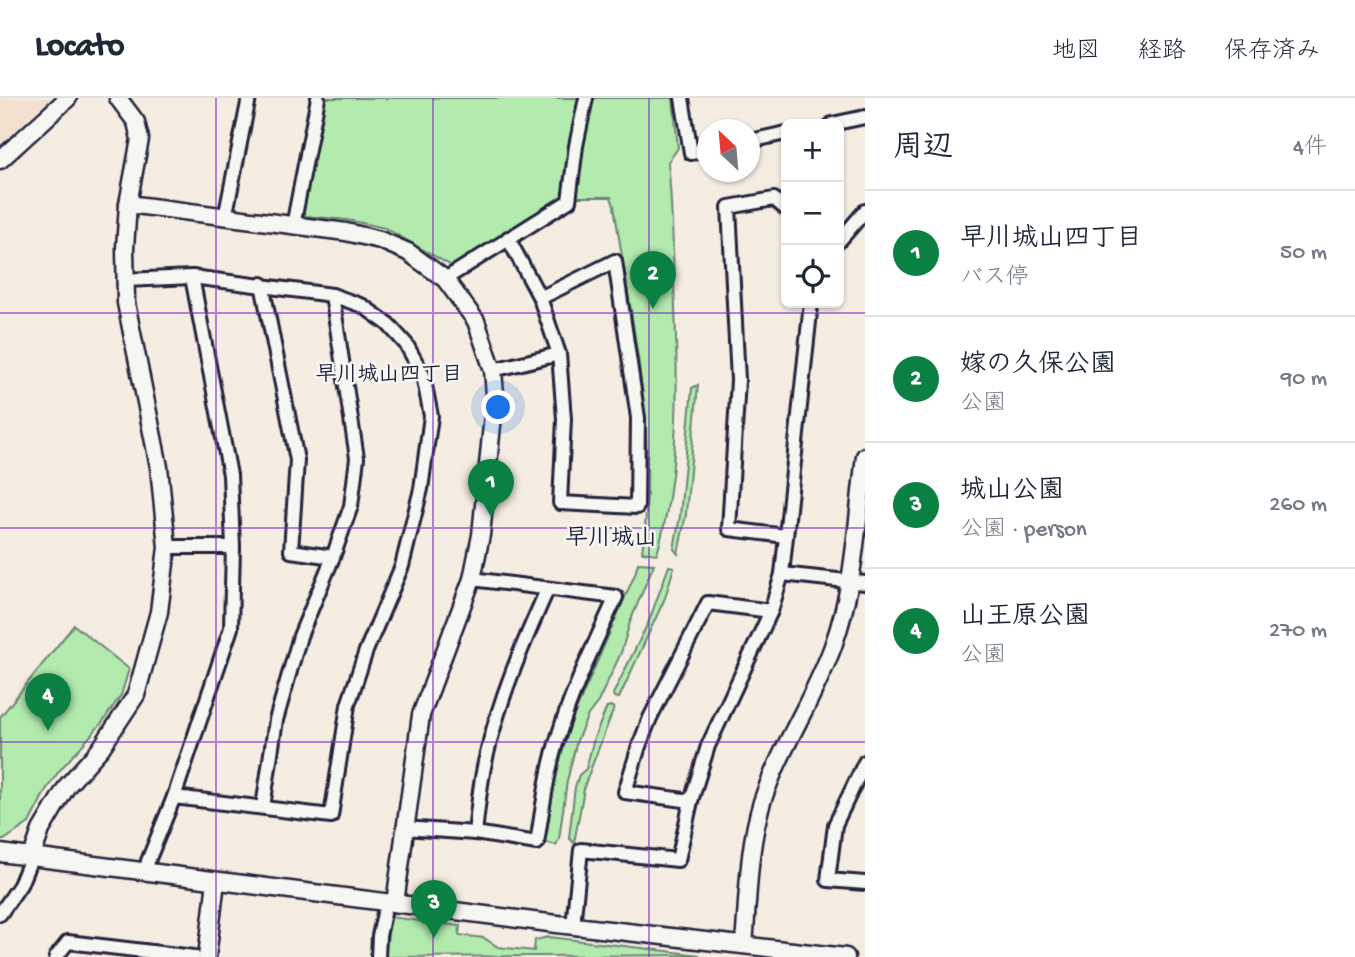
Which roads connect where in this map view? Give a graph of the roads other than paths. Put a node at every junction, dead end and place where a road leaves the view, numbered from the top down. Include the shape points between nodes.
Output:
1 (68, 98) edge
2 (118, 98) edge
3 (249, 98) edge
4 (318, 98) edge
5 (586, 98) edge
6 (682, 98) edge
7 (865, 117) edge
8 (844, 121) edge
9 (781, 135) edge
10 (760, 139) edge
11 (697, 152) edge
12 (0, 160) edge
13 (128, 204) junction
14 (781, 205) edge
15 (865, 211) edge
16 (225, 218) junction
17 (293, 226) junction
18 (844, 234) edge
19 (508, 238) junction
20 (192, 277) junction
21 (445, 279) junction
22 (125, 280) junction
23 (262, 285) junction
24 (332, 295) junction
25 (540, 298) junction
26 (810, 308) edge
27 (559, 354) junction
28 (493, 370) junction
29 (865, 456) edge
30 (786, 536) junction
31 (167, 547) junction
32 (233, 547) junction
33 (333, 557) junction
34 (782, 574) junction
35 (472, 579) junction
36 (857, 582) edge
37 (547, 590) junction
38 (771, 611) junction
39 (865, 762) edge
40 (174, 797) junction
41 (691, 801) junction
42 (263, 807) junction
43 (404, 828) junction
44 (475, 833) junction
45 (0, 853) edge
46 (32, 856) junction
47 (146, 872) junction
48 (216, 881) junction
49 (865, 883) edge
50 (389, 908) junction
51 (0, 914) edge
52 (573, 926) junction
53 (743, 951) edge
54 (134, 953) edge
55 (57, 957) edge
56 (194, 957) edge
57 (207, 957) edge
58 (378, 957) edge
59 (846, 957) edge

1 - 12 street
2 - 13 street via 136,122 140,139
3 - 16 street
4 - 17 street
5 - 19 street via 569,201
6 - 11 street via 691,153
7 - 8 street
9 - 10 street
13 - 16 street
13 - 22 street
14 - 30 street via 774,199 729,207 738,380 729,529
15 - 18 street
16 - 17 street
17 - 21 street via 380,240 408,252
19 - 21 street
19 - 25 street
20 - 22 street
20 - 23 street
20 - 32 street via 230,475
21 - 28 street via 476,321
22 - 31 street via 159,467
23 - 24 street
23 - 33 street via 297,460 291,551
24 - 33 street via 357,458 351,506
24 - 42 street via 363,306 387,324 407,344 423,375 431,416 422,489 402,566 348,705 331,816
25 - 27 street
25 - 27 street via 615,261 638,418 637,507 560,503 564,419
26 - 30 street
27 - 28 street
28 - 35 street via 495,395 481,535
29 - 36 street
30 - 34 street
31 - 32 street
31 - 46 street via 159,612 136,695 101,748 67,786 45,822
32 - 40 street via 231,628
33 - 42 street via 300,636 276,720
34 - 36 street
34 - 38 street
35 - 37 street
35 - 43 street via 421,715
36 - 53 street via 834,645 762,802 749,873
37 - 44 street via 518,653 485,759
37 - 44 street via 616,597 557,739 537,843
38 - 41 street via 708,746
38 - 41 street via 708,603 650,718 625,792
39 - 49 street via 835,825 828,880
40 - 42 street
40 - 47 street
41 - 52 street via 678,860 580,850
43 - 44 street
43 - 50 street
45 - 46 street
46 - 47 street
46 - 51 street via 20,885
47 - 48 street
48 - 50 street
48 - 57 street
50 - 52 street
50 - 58 street via 379,936
52 - 53 street
53 - 59 street
54 - 55 street via 68,942
54 - 56 street

